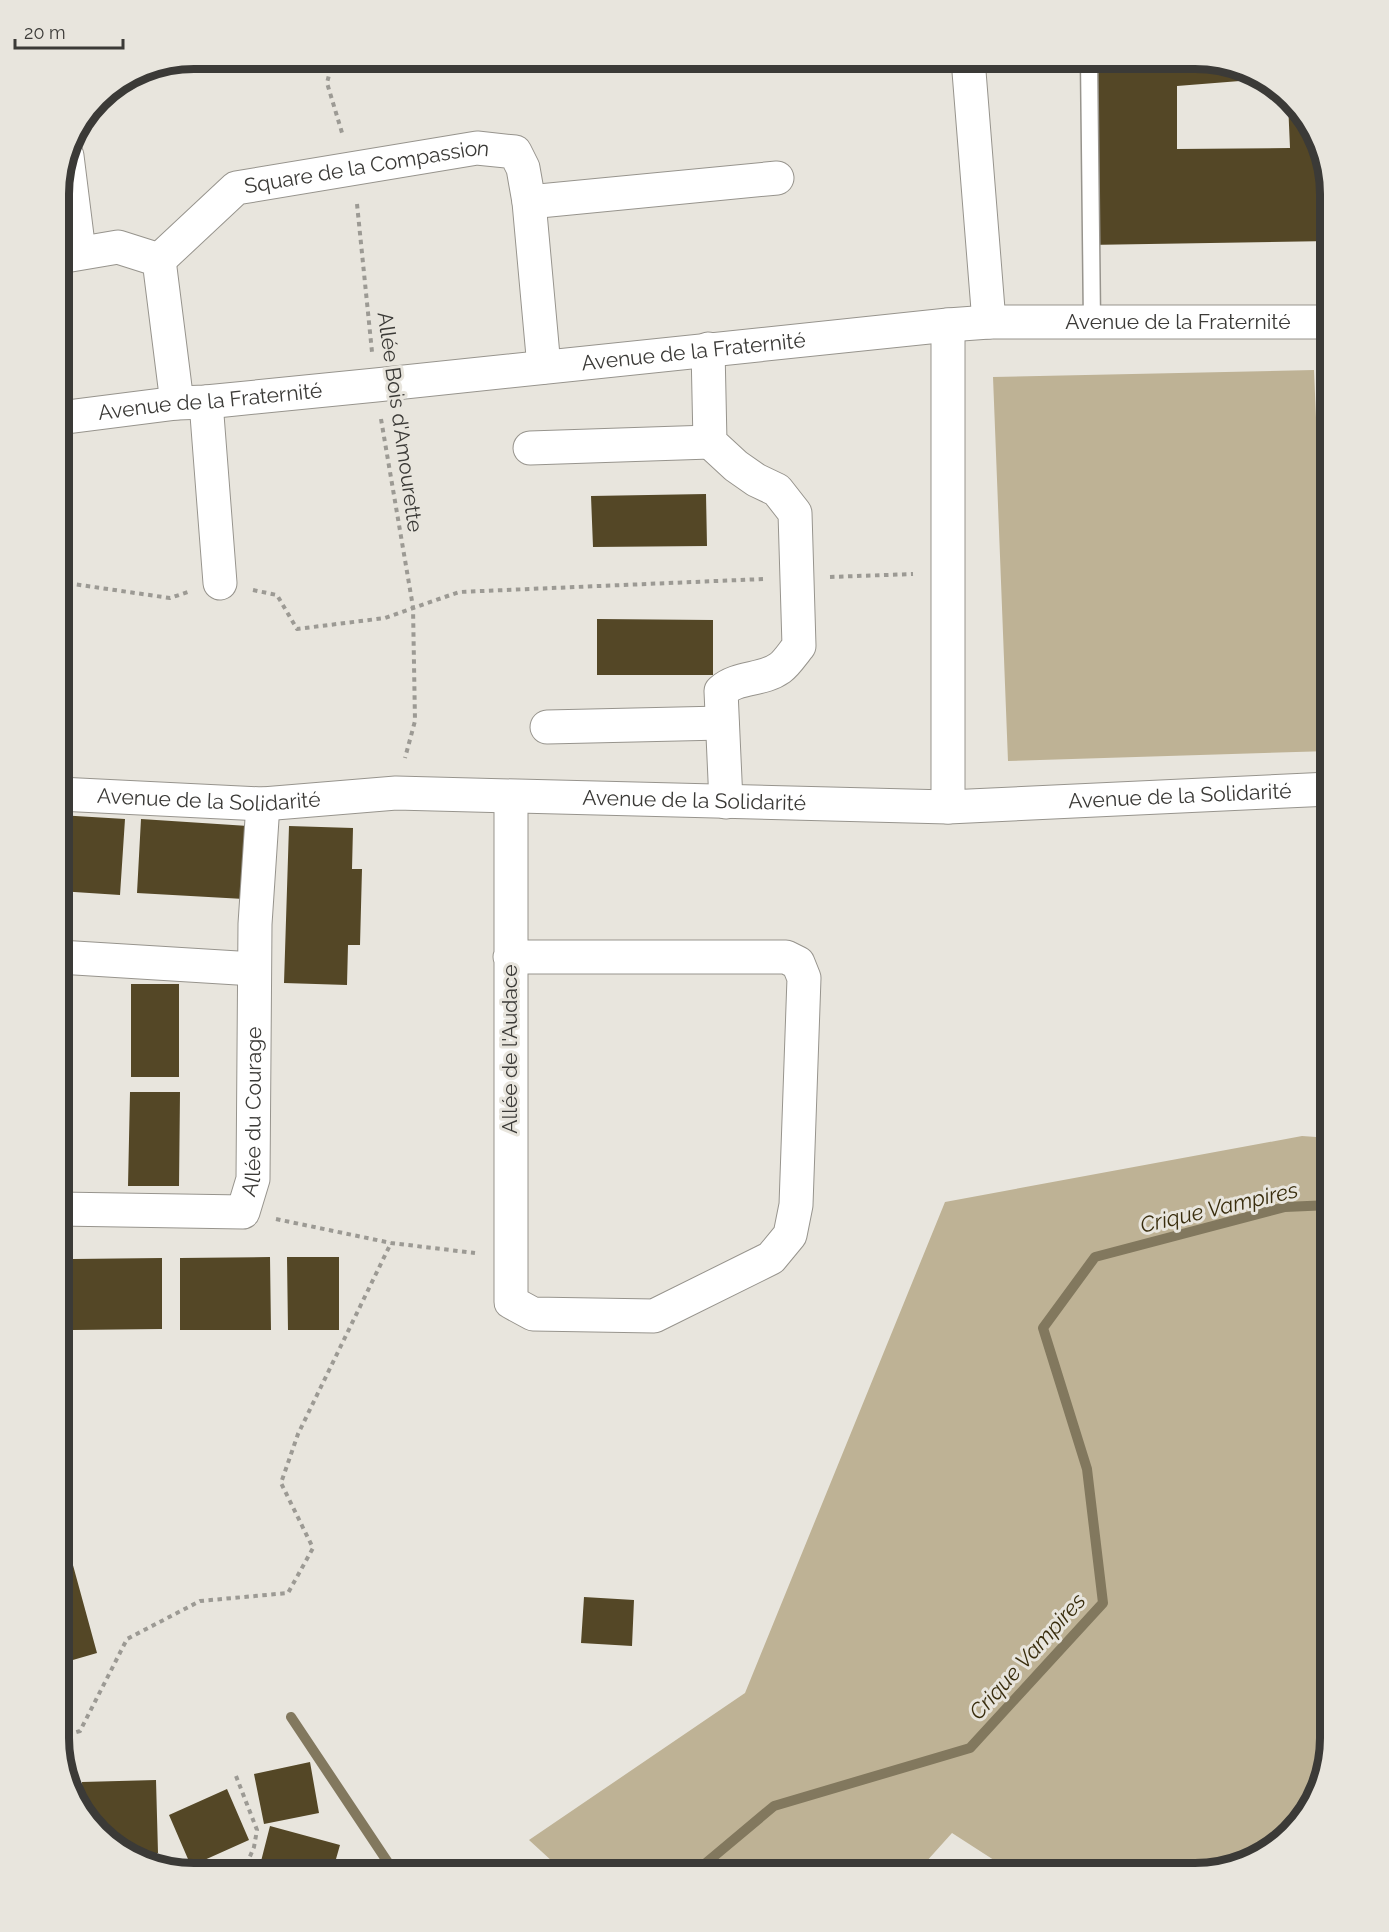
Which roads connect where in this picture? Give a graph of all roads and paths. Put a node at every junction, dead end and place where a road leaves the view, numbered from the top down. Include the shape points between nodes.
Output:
1 (330, 69) edge
2 (969, 69) edge
3 (1089, 69) edge
4 (353, 170) junction
5 (777, 178) dead end
6 (528, 202) junction
7 (69, 254) edge
8 (159, 260) junction
9 (989, 322) junction
10 (1092, 322) junction
11 (1320, 322) edge
12 (948, 325) junction
13 (708, 349) junction
14 (544, 367) junction
15 (376, 385) junction
16 (192, 402) junction
17 (69, 417) edge
18 (710, 442) junction
19 (530, 448) dead end
20 (948, 573) junction
21 (798, 578) junction
22 (69, 583) edge
23 (220, 583) junction
24 (413, 607) junction
25 (722, 723) junction
26 (547, 728) dead end
27 (1320, 789) edge
28 (396, 793) junction
29 (69, 794) edge
30 (511, 796) junction
31 (726, 802) junction
32 (262, 804) junction
33 (948, 807) junction
34 (510, 957) junction
35 (69, 958) edge
36 (254, 969) junction
37 (69, 1209) edge
38 (243, 1212) junction
39 (391, 1243) junction
40 (511, 1257) junction
41 (69, 1734) edge
42 (236, 1776) dead end
43 (247, 1863) edge

1 - 4 path, Allée Bois d'Amourette via 327,83
2 - 9 street
3 - 10 lane
4 - 6 street, Square de la Compassion via 477,148 515,152 523,168
4 - 8 street, Square de la Compassion via 236,188
4 - 15 path, Allée Bois d'Amourette
5 - 6 street
6 - 14 street, Square de la Compassion
7 - 8 street via 117,247
8 - 16 street
9 - 10 street, Avenue de la Fraternité
9 - 12 street, Avenue de la Fraternité
10 - 11 street, Avenue de la Fraternité
12 - 13 street, Avenue de la Fraternité
12 - 20 street
13 - 14 street, Avenue de la Fraternité
13 - 18 street
14 - 15 street, Avenue de la Fraternité
15 - 16 street, Avenue de la Fraternité
15 - 24 path, Allée Bois d'Amourette
16 - 17 street, Avenue de la Fraternité
16 - 23 street
18 - 19 street
18 - 21 street via 736,466 777,490 795,513
20 - 21 path
20 - 33 street
21 - 24 path via 459,592
21 - 25 street via 799,646 781,668 730,683 722,692
22 - 23 path via 170,598
23 - 24 path via 278,595 297,629 385,618
24 - 28 path, Allée Bois d'Amourette via 415,721
25 - 26 street
25 - 31 street
27 - 33 street, Avenue de la Solidarité
28 - 30 street, Avenue de la Solidarité
28 - 32 street, Avenue de la Solidarité
29 - 32 street, Avenue de la Solidarité
30 - 31 street, Avenue de la Solidarité
30 - 34 street, Allée de l'Audace
31 - 33 street, Avenue de la Solidarité
32 - 36 street, Allée du Courage
34 - 40 street, Allée de l'Audace
34 - 40 street, Allée de l'Audace via 786,957 798,963 804,978 796,1205 790,1235 771,1258 654,1316 533,1314 511,1302
35 - 36 street
36 - 38 street, Allée du Courage via 253,1179
37 - 38 street, Allée du Courage
38 - 39 path
39 - 40 path
39 - 41 path via 298,1434 281,1483 314,1548 288,1593 200,1601 127,1639 80,1731
42 - 43 path via 256,1830

